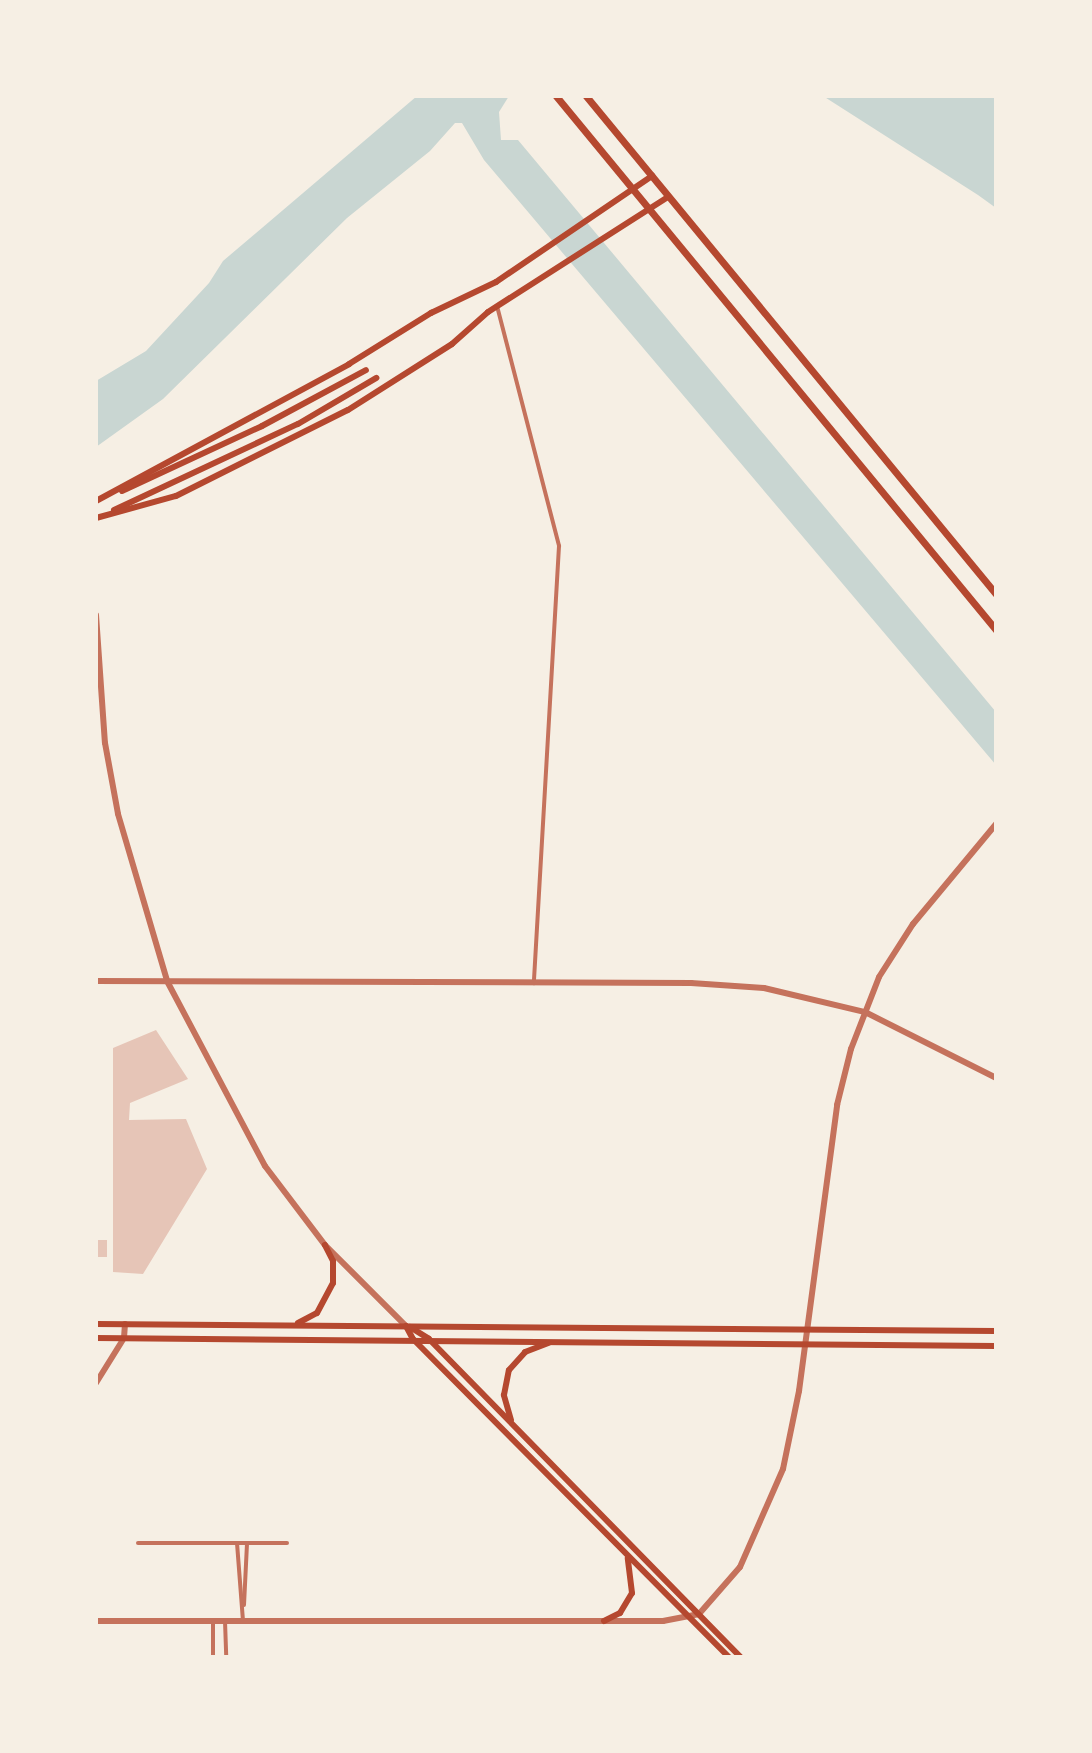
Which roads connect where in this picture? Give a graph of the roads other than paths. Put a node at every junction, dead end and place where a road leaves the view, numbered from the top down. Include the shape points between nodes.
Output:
1 (556, 96) edge
2 (586, 96) edge
3 (652, 176) junction
4 (634, 189) junction
5 (668, 197) junction
6 (649, 208) junction
7 (497, 306) junction
8 (366, 370) dead end
9 (376, 378) dead end
10 (96, 502) edge
11 (96, 518) edge
12 (996, 594) edge
13 (96, 615) edge
14 (996, 630) edge
15 (996, 824) edge
16 (96, 981) edge
17 (167, 981) junction
18 (534, 984) junction
19 (865, 1012) junction
20 (996, 1078) edge
21 (325, 1245) junction
22 (96, 1324) edge
23 (125, 1324) junction
24 (292, 1325) junction
25 (406, 1326) junction
26 (805, 1331) junction
27 (996, 1331) edge
28 (96, 1338) edge
29 (124, 1338) junction
30 (413, 1339) junction
31 (429, 1339) junction
32 (553, 1341) junction
33 (803, 1344) junction
34 (996, 1346) edge
35 (96, 1383) edge
36 (512, 1423) junction
37 (138, 1543) dead end
38 (237, 1543) junction
39 (247, 1543) junction
40 (287, 1543) dead end
41 (627, 1554) junction
42 (243, 1607) junction
43 (699, 1614) junction
44 (692, 1619) junction
45 (96, 1621) edge
46 (213, 1621) junction
47 (225, 1621) junction
48 (243, 1621) junction
49 (604, 1621) junction
50 (213, 1657) edge
51 (226, 1657) edge
52 (729, 1657) edge
53 (740, 1657) edge

1 - 4 main road
2 - 3 main road
3 - 4 main road
3 - 5 main road
4 - 6 main road
4 - 10 main road via 496,282 431,313 349,364
5 - 6 main road
5 - 12 main road
6 - 7 main road
6 - 14 main road
7 - 11 main road via 452,344 335,417 176,496
7 - 18 street via 559,546
8 - 10 main road via 262,426
9 - 11 main road via 274,436
13 - 17 street via 105,743 118,814
15 - 19 street via 913,924 879,977
16 - 17 street
17 - 18 street
17 - 21 street via 244,1132
18 - 19 street via 764,988
19 - 20 street
19 - 26 street via 837,1105
21 - 24 main road via 334,1273 329,1296 317,1313
21 - 25 street
22 - 23 main road
23 - 24 main road
23 - 29 street
24 - 25 main road
25 - 26 main road
25 - 30 main road
25 - 31 main road
26 - 27 main road
26 - 33 street
28 - 29 main road
29 - 30 main road
29 - 35 street
30 - 31 main road
30 - 41 main road
31 - 32 main road
31 - 36 main road
32 - 33 main road
32 - 36 main road via 525,1352 509,1370 504,1395
33 - 34 main road
33 - 43 street via 794,1425 769,1508 740,1567
36 - 43 main road
37 - 38 street
38 - 39 street
38 - 42 street
39 - 40 street
39 - 42 street
41 - 44 main road
41 - 49 main road via 632,1593 620,1613
42 - 48 street
43 - 44 street
43 - 53 main road
44 - 49 street
44 - 52 main road
45 - 46 street
46 - 47 street
46 - 50 street
47 - 48 street
47 - 51 street
48 - 49 street

